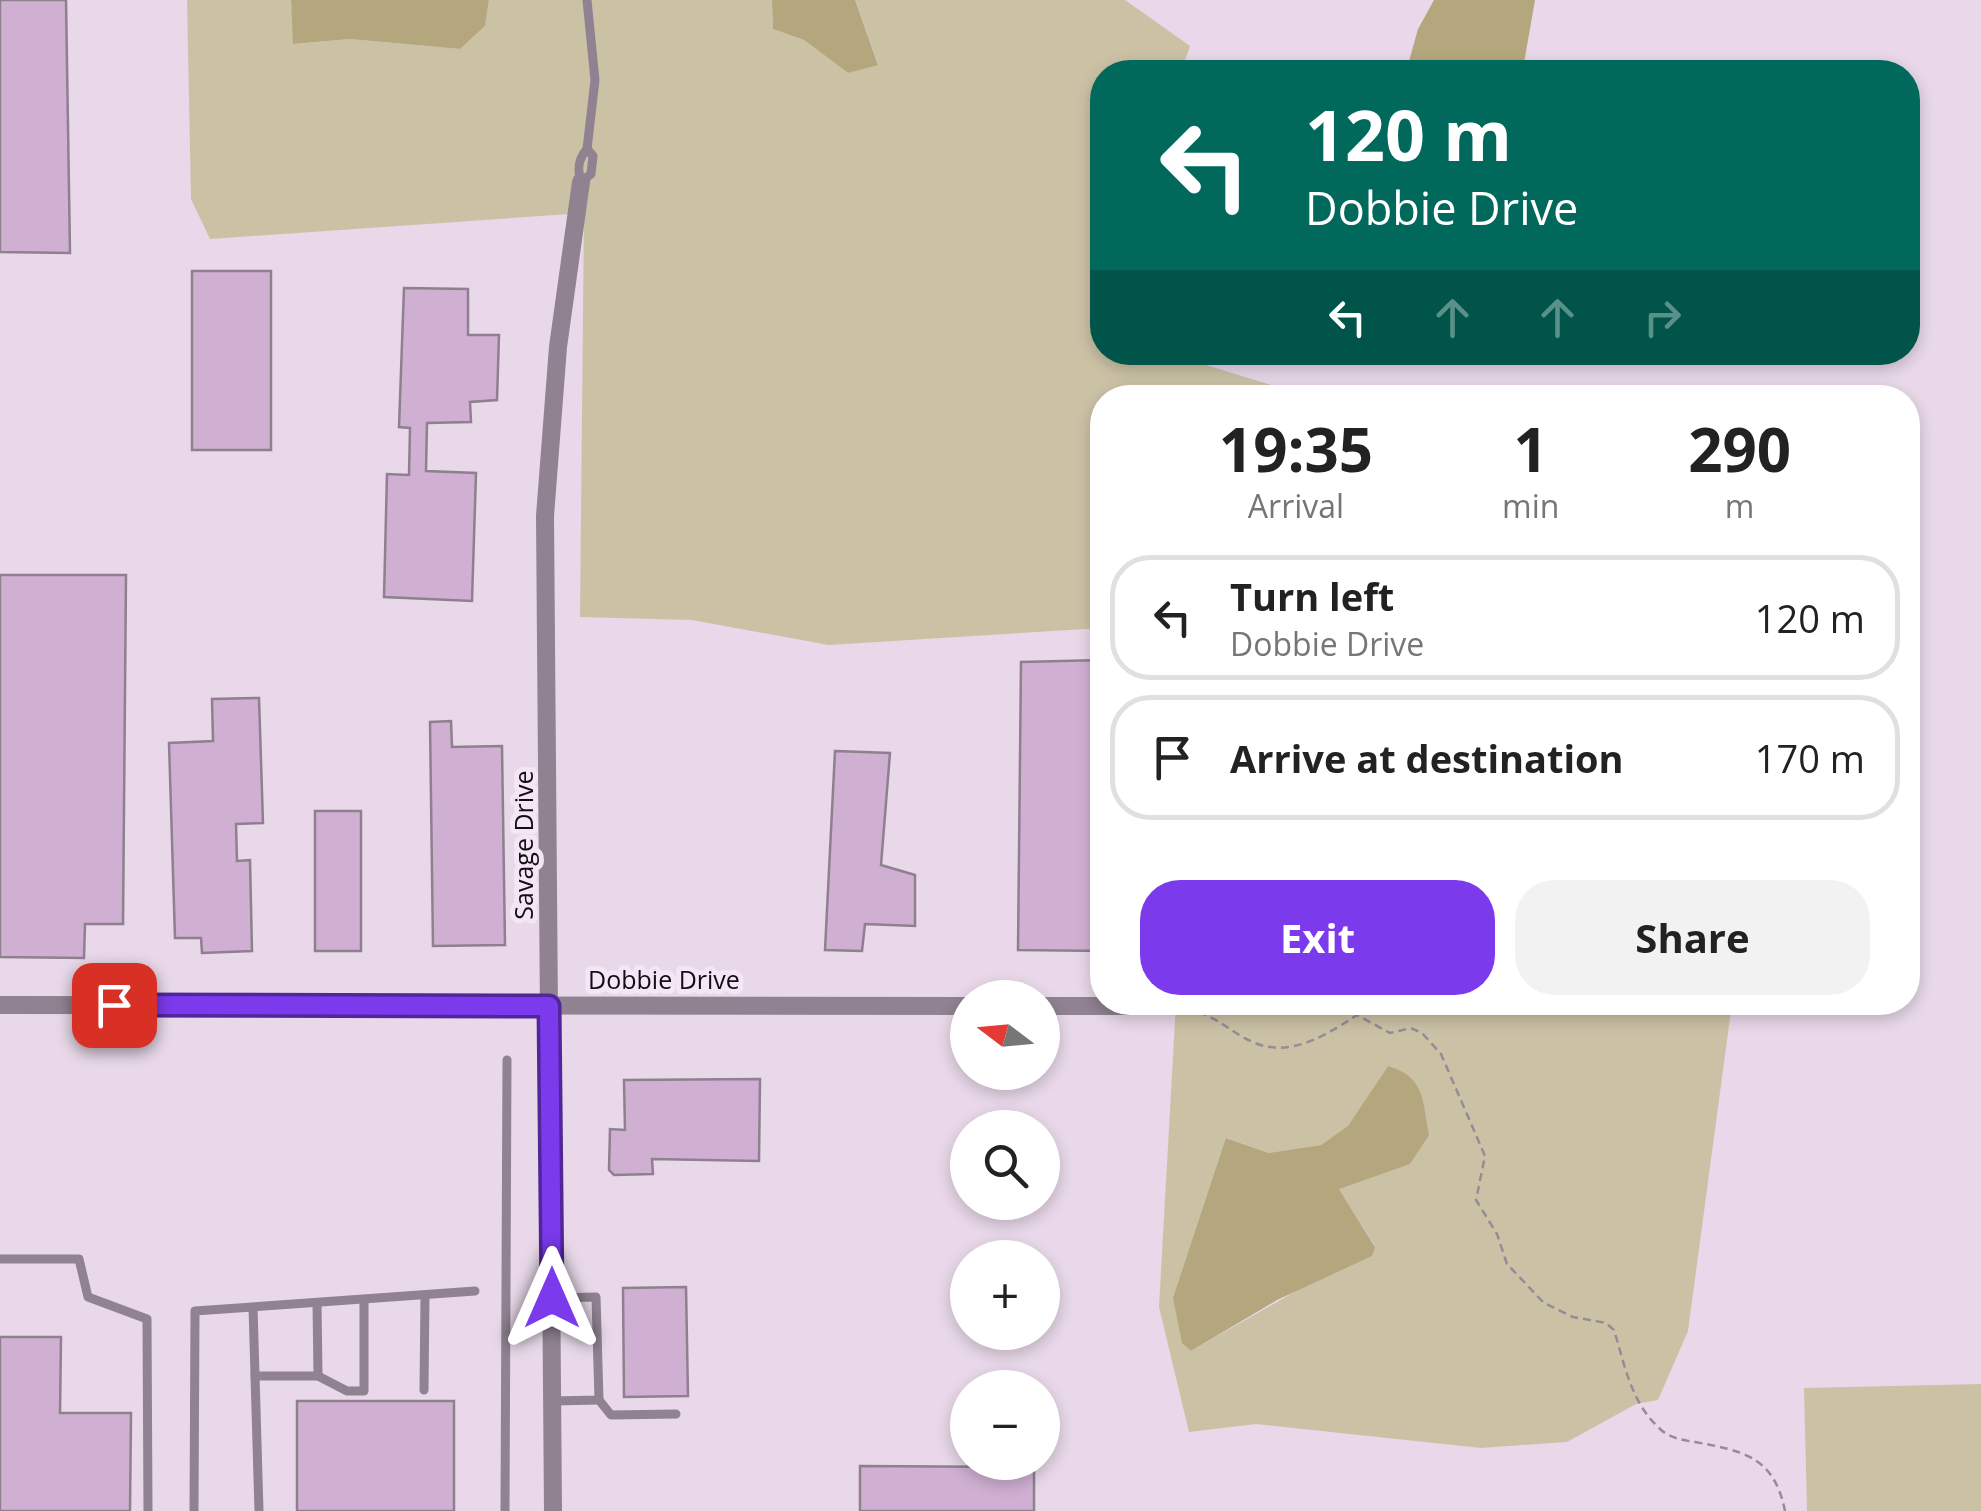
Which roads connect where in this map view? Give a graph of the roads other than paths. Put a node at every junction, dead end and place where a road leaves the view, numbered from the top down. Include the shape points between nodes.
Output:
1 (587, 0) edge
2 (582, 182) joint
3 (0, 1004) edge
4 (549, 1006) junction
5 (950, 1006) edge
6 (1060, 1006) edge
7 (1090, 1006) edge
8 (506, 1060) dead end
9 (0, 1258) edge
10 (475, 1291) dead end
11 (425, 1296) junction
12 (552, 1298) junction
13 (364, 1300) junction
14 (317, 1303) junction
15 (253, 1307) junction
16 (255, 1376) junction
17 (318, 1376) junction
18 (424, 1390) dead end
19 (598, 1400) junction
20 (553, 1401) junction
21 (676, 1414) dead end
22 (148, 1511) edge
23 (194, 1511) edge
24 (259, 1511) edge
25 (505, 1511) edge
26 (553, 1511) edge

1 - 2 lane, Savage Drive via 595,80 587,148 593,156 591,174
2 - 4 street, Savage Drive via 558,348 546,516
3 - 4 street, Dobbie Drive
4 - 5 street, Dobbie Drive
4 - 12 street, Savage Drive
6 - 7 street
8 - 25 lane
9 - 22 lane via 79,1258 88,1297 147,1319
10 - 11 lane
11 - 13 lane
11 - 18 lane
12 - 19 lane via 596,1297
12 - 20 street, Savage Drive
13 - 14 lane
13 - 17 lane via 364,1391 347,1391
14 - 15 lane
14 - 17 lane
15 - 16 lane
15 - 23 lane via 195,1311
16 - 17 lane
16 - 24 lane
19 - 20 lane
19 - 21 lane via 611,1415
20 - 26 street, Savage Drive

